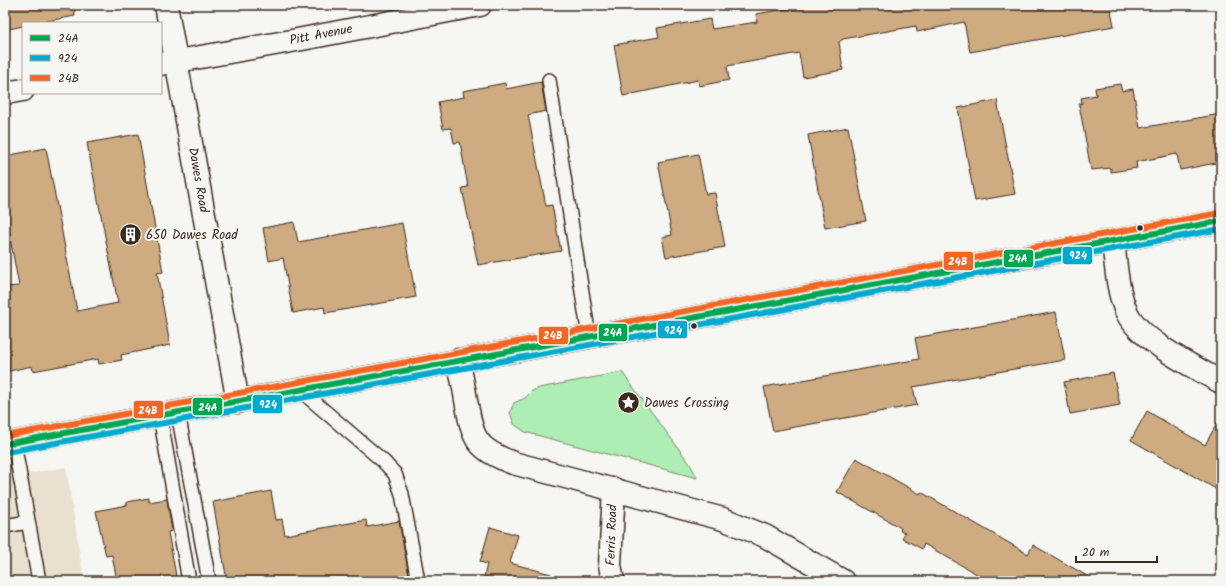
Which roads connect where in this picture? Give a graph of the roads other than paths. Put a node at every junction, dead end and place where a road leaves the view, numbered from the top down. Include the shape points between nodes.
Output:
1 (166, 5) edge
2 (480, 5) edge
3 (169, 62) edge
4 (549, 80) dead end
5 (22, 90) edge
6 (5, 94) edge
7 (1221, 221) edge
8 (1113, 241) junction
9 (589, 337) junction
10 (458, 360) junction
11 (1221, 382) edge
12 (300, 390) junction
13 (238, 402) junction
14 (169, 415) junction
15 (9, 444) edge
16 (614, 489) junction
17 (28, 522) junction
18 (5, 526) edge
19 (38, 581) edge
20 (189, 581) edge
21 (209, 581) edge
22 (418, 581) edge
23 (612, 581) edge
24 (843, 581) edge

1 - 3 street, Dawes Road
2 - 3 street, Pitt Avenue
3 - 13 street, Dawes Road
4 - 9 lane
5 - 6 street
7 - 8 street
8 - 9 street
8 - 11 street via 1118,283 1127,313 1134,324 1169,352
9 - 10 street
10 - 12 street
10 - 16 street via 469,423 487,451 514,463
12 - 13 street
12 - 22 lane via 383,461 394,474 402,494
13 - 14 street
14 - 15 street
14 - 20 lane
14 - 21 lane
15 - 17 lane
16 - 23 street, Ferris Road via 610,565
16 - 24 street via 723,519 765,536
17 - 18 lane
17 - 19 lane

